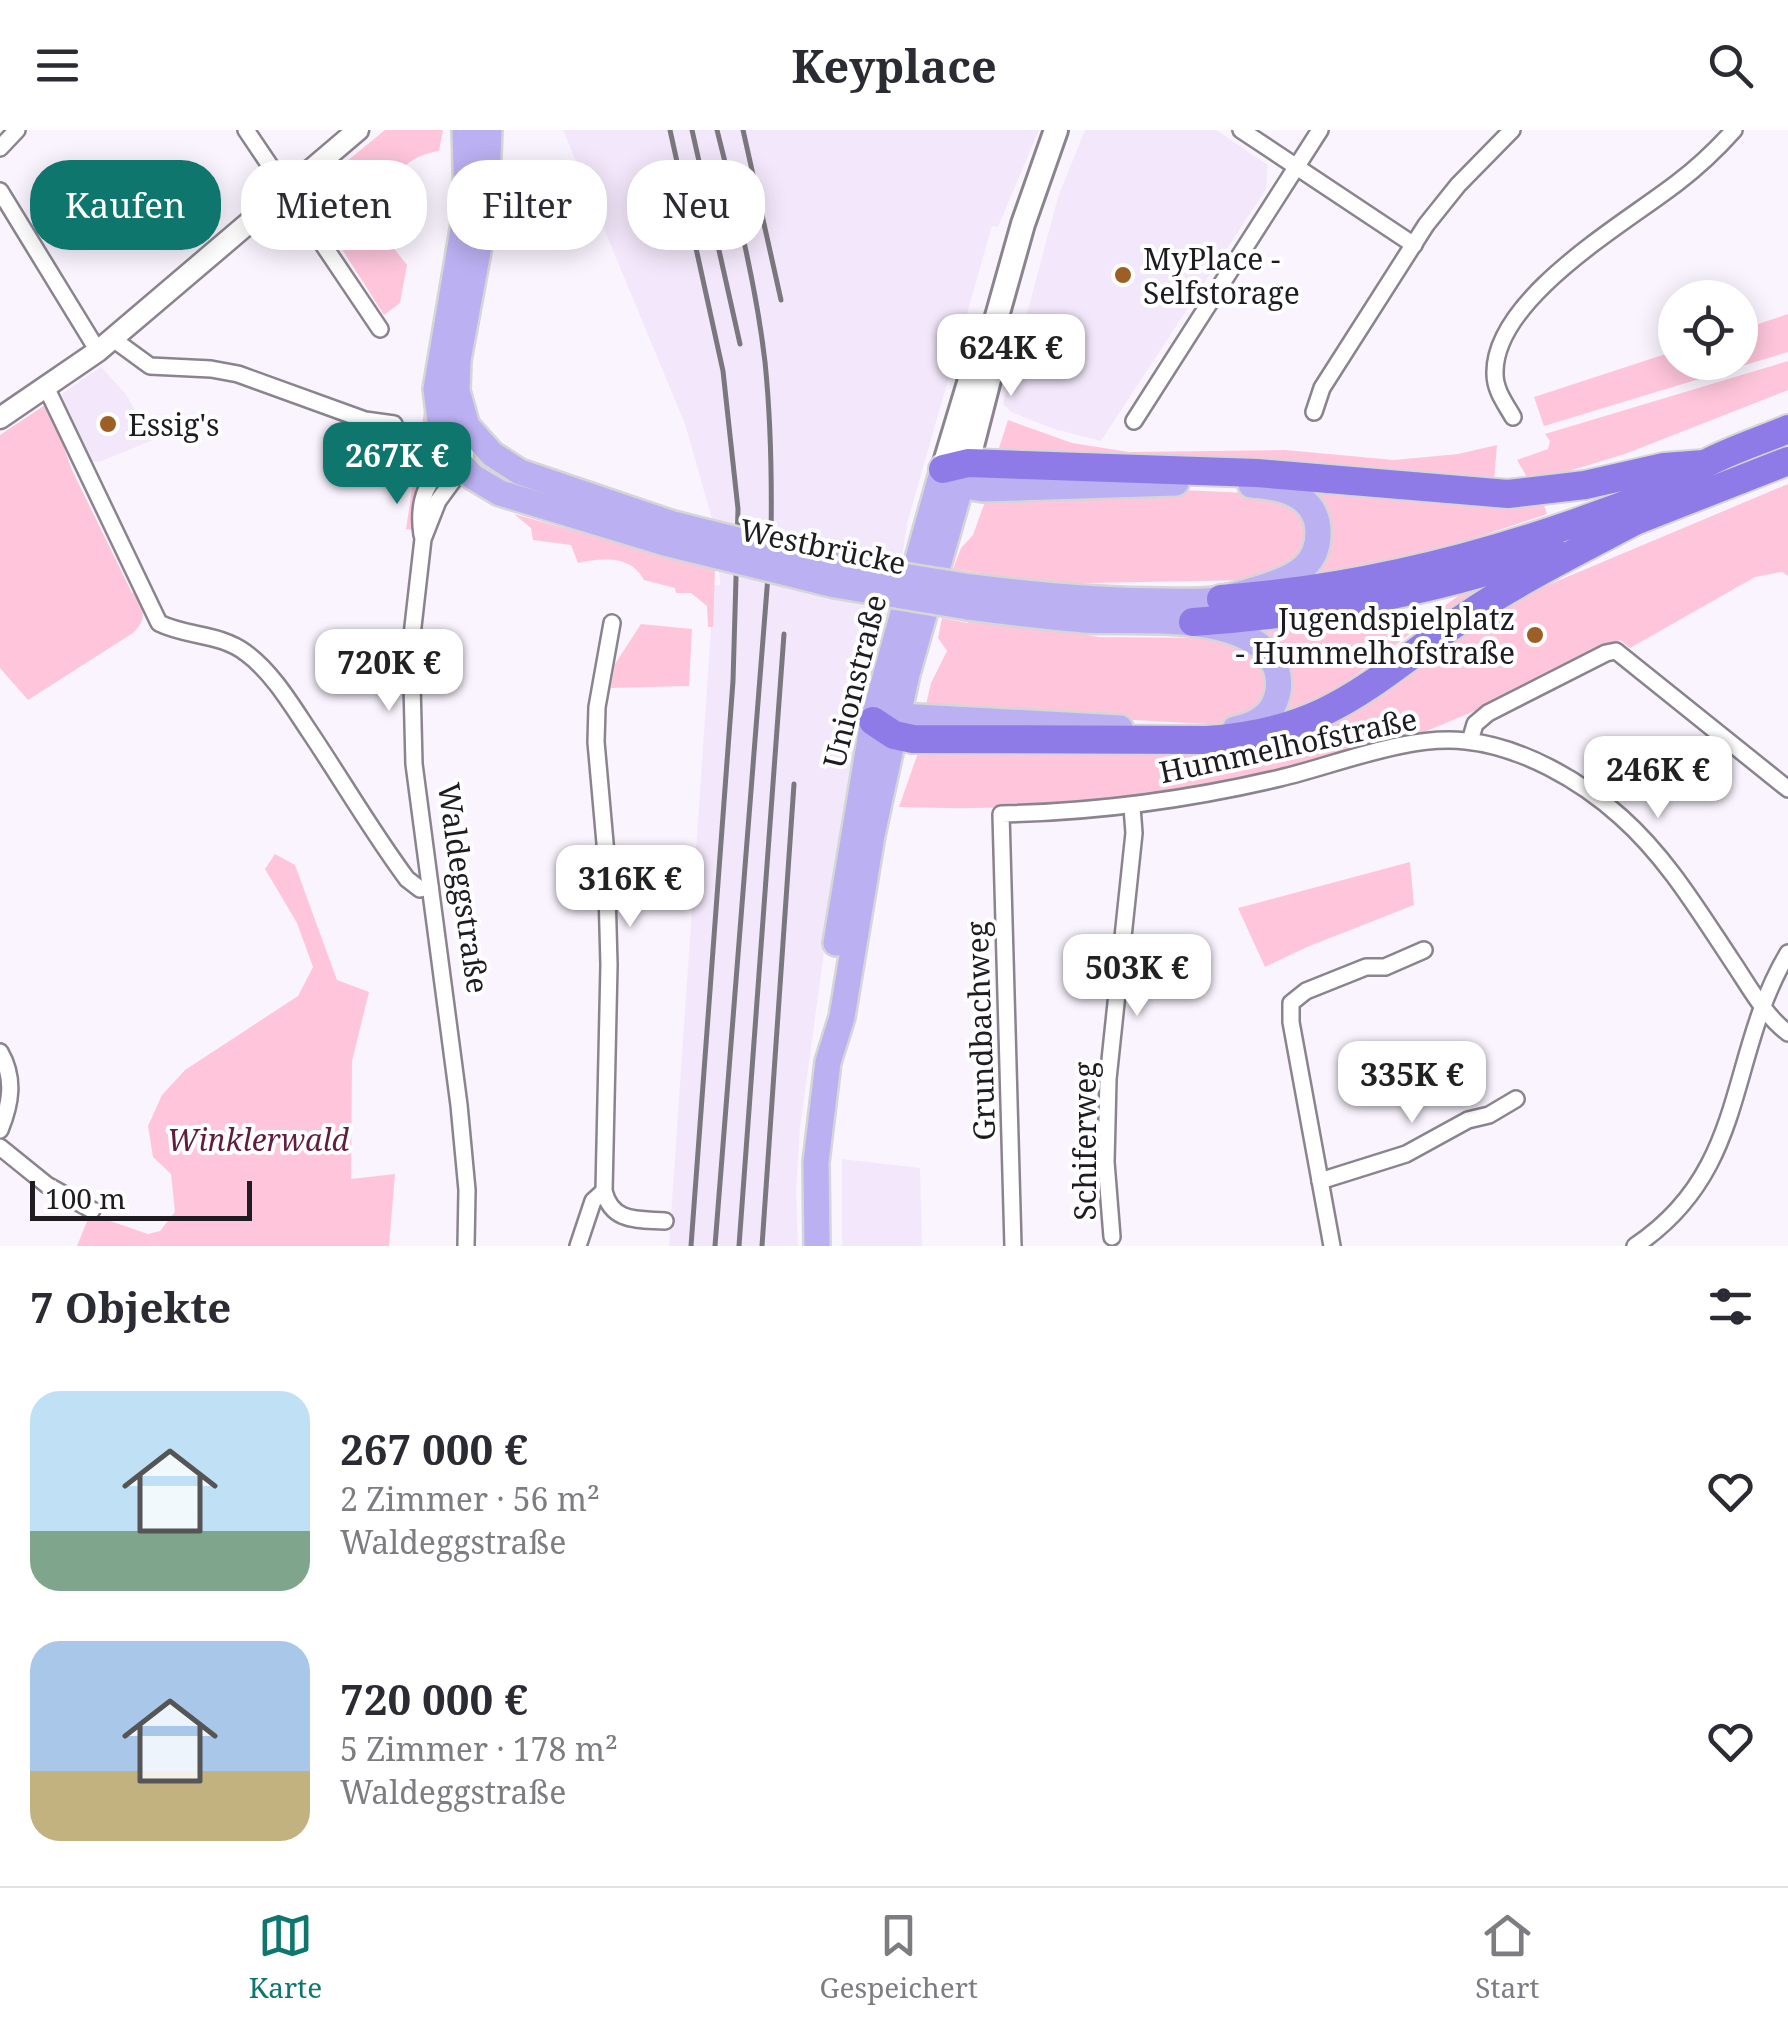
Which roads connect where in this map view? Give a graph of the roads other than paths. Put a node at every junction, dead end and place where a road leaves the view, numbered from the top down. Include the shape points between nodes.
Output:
1 (17, 130) edge
2 (246, 130) edge
3 (358, 130) edge
4 (466, 130) edge
5 (488, 130) edge
6 (1056, 130) edge
7 (1241, 130) edge
8 (1320, 130) edge
9 (1512, 130) edge
10 (1734, 130) edge
11 (0, 148) edge
12 (266, 160) edge
13 (322, 160) edge
14 (1296, 166) junction
15 (0, 191) edge
16 (241, 228) edge
17 (1414, 245) junction
18 (326, 250) edge
19 (380, 329) dead end
20 (105, 345) junction
21 (46, 387) junction
22 (1314, 412) dead end
23 (1513, 416) dead end
24 (0, 418) edge
25 (1134, 421) dead end
26 (394, 424) dead end
27 (468, 426) junction
28 (1788, 429) edge
29 (1788, 461) edge
30 (461, 462) junction
31 (1704, 464) junction
32 (510, 466) junction
33 (957, 472) junction
34 (1633, 522) junction
35 (668, 533) junction
36 (970, 597) junction
37 (1221, 599) junction
38 (1193, 622) junction
39 (612, 624) dead end
40 (888, 724) junction
41 (1470, 741) junction
42 (1788, 789) edge
43 (1132, 807) junction
44 (1001, 814) joint
45 (430, 888) junction
46 (1424, 950) dead end
47 (1788, 953) edge
48 (1761, 1004) junction
49 (1788, 1033) edge
50 (0, 1052) edge
51 (1516, 1099) dead end
52 (0, 1130) edge
53 (0, 1147) edge
54 (1320, 1181) junction
55 (604, 1191) junction
56 (92, 1210) dead end
57 (665, 1220) dead end
58 (1112, 1237) dead end
59 (466, 1246) edge
60 (578, 1246) edge
61 (817, 1246) edge
62 (1013, 1246) edge
63 (1332, 1246) edge
64 (1635, 1246) edge

1 - 11 street
2 - 12 street
3 - 13 street
4 - 30 main road via 467,206 436,389 441,429
5 - 27 main road via 486,208 457,377
6 - 33 main road, Unionstraße via 1022,224 994,326 992,368
7 - 14 street
8 - 14 street
9 - 17 street
10 - 23 street via 1678,183 1567,264 1516,318 1501,344 1495,375
14 - 17 street
14 - 25 street
15 - 20 street
16 - 20 street
17 - 22 street via 1322,388
18 - 19 street
20 - 21 street
20 - 26 street via 150,366 238,374 377,424
21 - 24 street
21 - 45 street via 159,623 248,654 297,713 408,880
27 - 30 street
27 - 32 main road
28 - 31 highway
29 - 34 highway
30 - 32 main road
30 - 35 main road via 500,493
30 - 45 street, Waldeggstraße via 436,473 423,494 420,520 411,701
31 - 33 highway via 1508,494 1257,473
31 - 37 highway via 1670,487 1459,559 1327,588
32 - 35 main road
33 - 37 main road via 983,489 1202,482 1280,488 1302,498 1318,524 1311,559 1289,577
33 - 40 main road, Unionstraße
34 - 38 highway via 1408,593
34 - 40 highway via 1476,609 1347,702 1288,727 1206,740 913,739
35 - 36 main road, Westbrücke, bridge via 835,585
36 - 37 main road
36 - 38 main road via 1088,620
38 - 40 main road via 1244,637 1270,656 1278,688 1262,718 1200,731
39 - 55 street via 596,742 609,965
40 - 61 main road, Unionstraße via 842,1017 828,1062 816,1162
41 - 42 street via 1488,714 1616,651
41 - 43 street, Hummelhofstraße via 1418,743
41 - 48 street, Hummelhofstraße via 1553,770 1620,816 1672,871
43 - 44 street, Hummelhofstraße
43 - 58 street, Schiferweg via 1108,1078
44 - 62 street, Grundbachweg
45 - 59 street, Waldeggstraße via 461,1122
46 - 54 street via 1385,967 1366,967 1290,1003
47 - 48 street
48 - 49 street, Hummelhofstraße
48 - 64 street via 1713,1160 1687,1202
50 - 52 street via 10,1082
51 - 54 street via 1406,1154
53 - 56 street
54 - 63 street
55 - 57 street via 616,1214
55 - 60 street via 593,1201

